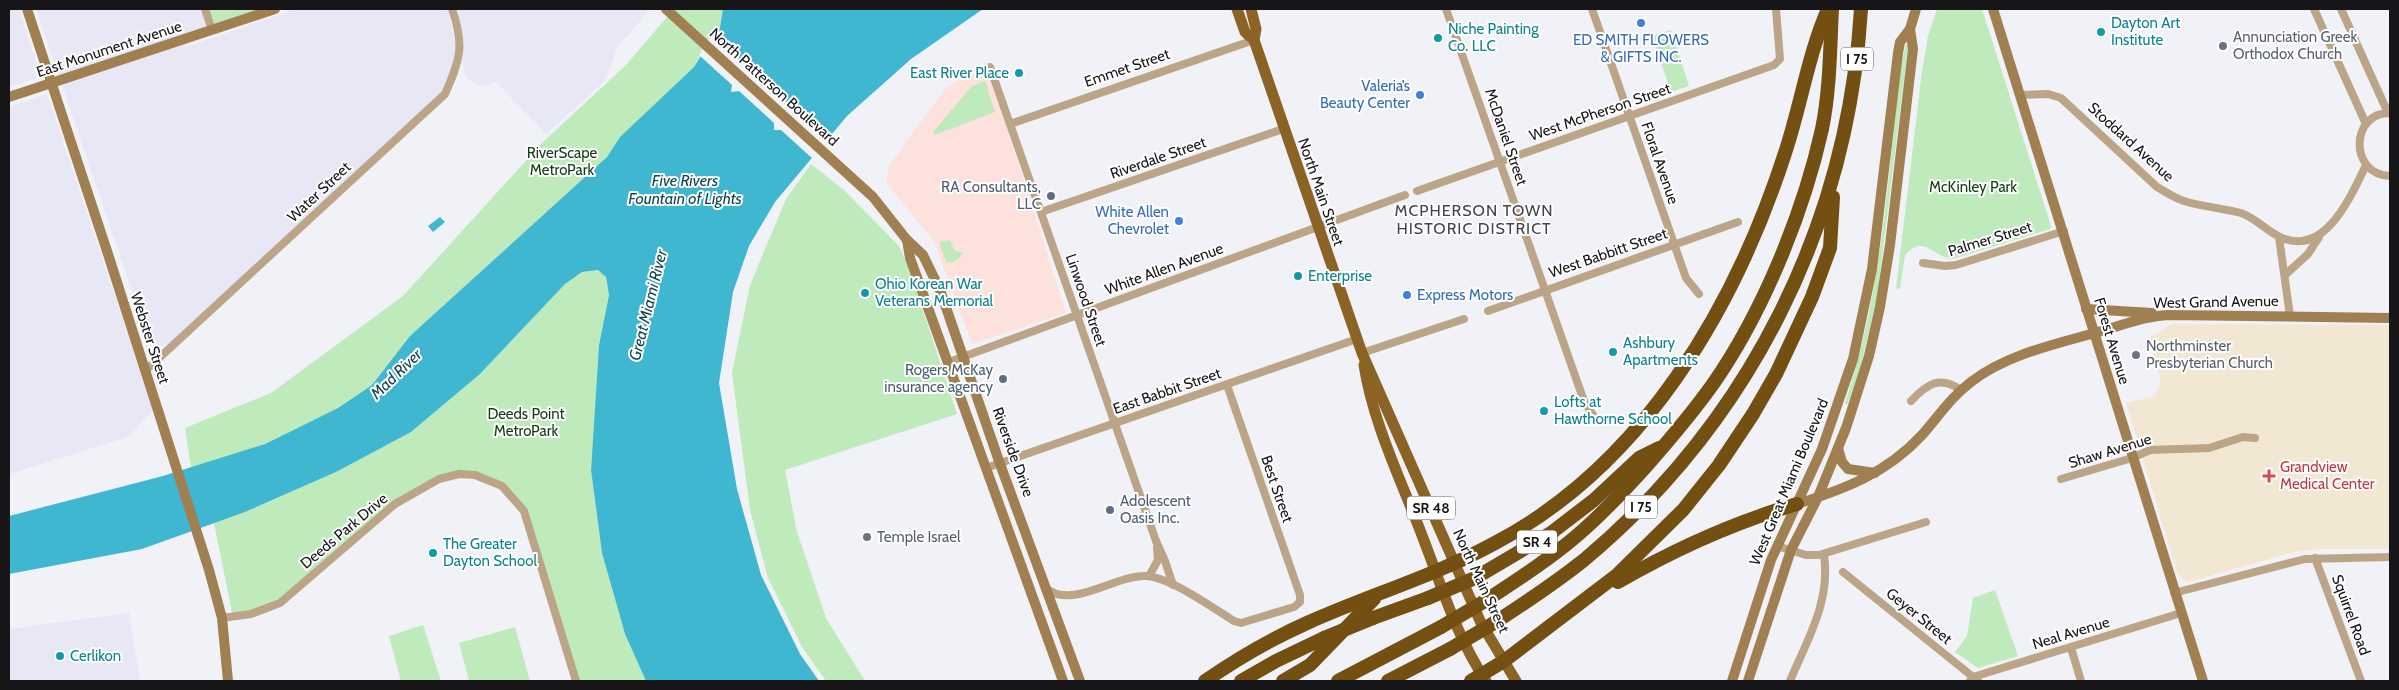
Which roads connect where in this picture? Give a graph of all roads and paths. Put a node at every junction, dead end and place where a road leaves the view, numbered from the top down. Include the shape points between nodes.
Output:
1 (27, 9) edge
2 (205, 9) edge
3 (275, 9) edge
4 (452, 9) edge
5 (667, 9) edge
6 (1237, 9) edge
7 (1251, 9) edge
8 (1446, 9) edge
9 (1592, 9) edge
10 (1776, 9) edge
11 (1828, 9) edge
12 (1832, 9) edge
13 (1861, 9) edge
14 (1916, 9) edge
15 (1993, 9) edge
16 (2314, 9) edge
17 (2341, 9) edge
18 (1910, 29) junction
19 (212, 30) junction
20 (1254, 40) junction
21 (990, 68) dead end
22 (52, 83) junction
23 (2021, 95) junction
24 (9, 97) edge
25 (2389, 113) edge
26 (1628, 116) junction
27 (1010, 124) junction
28 (2366, 124) junction
29 (1283, 129) junction
30 (1499, 161) junction
31 (2366, 165) junction
32 (2390, 176) edge
33 (1834, 179) junction
34 (860, 186) joint
35 (1416, 191) dead end
36 (1404, 195) dead end
37 (1041, 212) junction
38 (1738, 222) dead end
39 (1318, 228) junction
40 (2064, 231) junction
41 (2320, 235) junction
42 (2279, 237) junction
43 (906, 240) junction
44 (1674, 244) junction
45 (1923, 264) dead end
46 (2285, 275) junction
47 (1545, 290) junction
48 (1699, 294) dead end
49 (2086, 309) junction
50 (1488, 311) dead end
51 (2168, 315) junction
52 (1077, 316) junction
53 (2290, 316) junction
54 (2390, 318) edge
55 (1464, 319) dead end
56 (2094, 333) junction
57 (1357, 339) junction
58 (1362, 353) junction
59 (964, 357) junction
60 (949, 362) junction
61 (145, 371) junction
62 (1227, 385) junction
63 (1961, 390) junction
64 (1911, 401) dead end
65 (1593, 415) dead end
66 (1115, 424) junction
67 (2254, 438) dead end
68 (1664, 446) junction
69 (1838, 448) junction
70 (2132, 458) junction
71 (1000, 464) junction
72 (986, 468) junction
73 (1876, 473) junction
74 (2061, 479) dead end
75 (1818, 497) junction
76 (1797, 504) junction
77 (1926, 522) dead end
78 (1156, 542) junction
79 (1777, 546) junction
80 (1791, 550) junction
81 (1824, 554) junction
82 (2390, 557) edge
83 (2316, 558) junction
84 (1456, 563) junction
85 (1436, 571) junction
86 (1843, 572) dead end
87 (1149, 576) junction
88 (1173, 585) junction
89 (1047, 589) junction
90 (1385, 592) junction
91 (1595, 592) junction
92 (2174, 593) junction
93 (2181, 613) junction
94 (222, 618) junction
95 (2071, 648) junction
96 (1504, 661) junction
97 (1480, 679) edge
98 (1974, 680) edge
99 (228, 681) edge
100 (576, 681) edge
101 (1063, 681) edge
102 (1080, 681) edge
103 (1205, 681) edge
104 (1241, 681) edge
105 (1283, 681) edge
106 (1338, 681) edge
107 (1388, 681) edge
108 (1516, 681) edge
109 (1732, 681) edge
110 (1748, 681) edge
111 (1790, 681) edge
112 (2081, 681) edge
113 (2203, 681) edge
114 (2361, 681) edge

1 - 22 main road, Webster Street
2 - 19 street
3 - 19 main road, East Monument Avenue
4 - 61 street, Water Street via 457,25 459,63 445,94
5 - 34 main road, North Patterson Boulevard
6 - 20 main road, North Main Street / SR 48 via 1245,32
7 - 20 main road, North Main Street / SR 48 via 1256,29
8 - 30 street, McDaniel Street
9 - 26 street, Floral Avenue
10 - 26 street, West McPherson Street via 1780,59 1774,65
11 - 84 highway via 1817,35 1796,118 1764,215 1712,323 1660,398 1599,468 1535,520
12 - 68 highway, I 75 via 1822,129 1797,215 1749,322 1714,382
13 - 33 highway, I 75 via 1850,109
14 - 18 main road, West Great Miami Boulevard
15 - 23 main road, Forest Avenue
16 - 28 street
17 - 25 street
18 - 69 main road, West Great Miami Boulevard via 1913,49 1883,289 1863,377
18 - 76 main road, West Great Miami Boulevard via 1900,42 1898,53 1876,240 1858,338 1833,422
19 - 22 main road, East Monument Avenue
20 - 27 street, Emmet Street
20 - 29 main road, North Main Street / SR 48
21 - 27 street, Linwood Street
22 - 24 main road, East Monument Avenue
22 - 61 main road, Webster Street
23 - 40 main road, Forest Avenue
23 - 42 street, Stoddard Avenue via 2048,94 2061,98 2157,187 2184,201 2250,216
25 - 28 street via 2376,116
26 - 30 street, West McPherson Street
26 - 44 street, Floral Avenue
27 - 37 street, Linwood Street
28 - 31 street via 2359,140
29 - 37 street, Riverdale Street
29 - 39 main road, North Main Street / SR 48
30 - 35 street, West McPherson Street
30 - 47 street, McDaniel Street
31 - 32 street via 2374,172
31 - 41 street via 2352,196
33 - 91 highway via 1830,248 1812,297 1762,398 1719,465 1683,510 1639,555
33 - 107 highway, I 75, bridge via 1802,264 1770,334 1740,386 1692,450 1634,514 1584,560 1494,623
34 - 43 main road, Riverside Drive via 883,208
36 - 39 street
37 - 52 street, Linwood Street
38 - 44 street, West Babbitt Street
39 - 52 street, White Allen Avenue
39 - 57 main road, North Main Street / SR 48
40 - 45 street, Palmer Street via 1956,265
40 - 49 main road, Forest Avenue
41 - 42 street via 2303,241
41 - 46 street via 2308,254
42 - 46 street
43 - 59 main road, Riverside Drive via 923,255 932,271
43 - 60 main road, Riverside Drive
44 - 47 street, West Babbitt Street
44 - 48 street, Floral Avenue via 1686,278
46 - 53 street
47 - 50 street, West Babbitt Street
47 - 65 street, McDaniel Street via 1584,402
49 - 51 main road
49 - 56 main road, Forest Avenue
51 - 53 main road, West Grand Avenue
51 - 56 main road, West Grand Avenue via 2152,316
52 - 59 street, White Allen Avenue
52 - 66 street, Linwood Street
53 - 54 main road, West Grand Avenue
55 - 58 street
56 - 63 main road, West Grand Avenue via 2000,365
56 - 70 main road, Forest Avenue
57 - 58 main road, North Main Street / SR 48
57 - 62 street, East Babbit Street
58 - 84 main road, North Main Street / SR 48
58 - 85 main road, North Main Street / SR 48 via 1367,386 1382,431
59 - 60 street, White Allen Avenue
59 - 71 main road, Riverside Drive
60 - 72 main road, Riverside Drive
61 - 94 main road, Webster Street
62 - 66 street, East Babbit Street
62 - 88 street, Best Street via 1300,602 1294,607 1240,623
63 - 64 street via 1953,384 1941,382 1926,387
63 - 73 main road, West Grand Avenue via 1912,445
66 - 71 street, East Babbit Street
66 - 78 street, Linwood Street
67 - 70 street, Shaw Avenue via 2243,436 2209,448 2150,450
68 - 104 highway, SR 4, bridge via 1639,458 1594,500 1551,533 1475,578 1324,638
68 - 106 highway, I 75, bridge via 1628,488 1562,548 1485,601
69 - 73 main road via 1848,469
69 - 75 main road, West Great Miami Boulevard
70 - 74 street, Shaw Avenue
70 - 92 main road, Forest Avenue
71 - 72 street, East Babbit Street
71 - 89 main road, Riverside Drive
72 - 101 main road, Riverside Drive
73 - 75 main road, West Grand Avenue via 1856,484
75 - 76 main road, West Grand Avenue
75 - 80 main road, West Great Miami Boulevard
76 - 79 main road, West Great Miami Boulevard
76 - 91 highway via 1717,531 1607,589
77 - 81 street
78 - 87 street, Linwood Street via 1158,560
78 - 88 street, Linwood Street
79 - 80 street
79 - 109 main road, West Great Miami Boulevard
80 - 81 street via 1806,555
80 - 110 main road, West Great Miami Boulevard
81 - 111 street via 1824,595
82 - 83 street
83 - 92 street
83 - 114 street, Squirrel Road
84 - 85 highway
84 - 96 main road, North Main Street / SR 48 via 1481,623
85 - 90 highway
85 - 97 main road, North Main Street / SR 48
86 - 98 street, Geyer Street
87 - 88 street
87 - 89 street via 1126,578 1066,596
89 - 102 main road, Riverside Drive
90 - 103 highway via 1305,624
90 - 105 highway via 1369,602 1310,665
91 - 96 highway
92 - 93 main road, Forest Avenue
93 - 95 street, Neal Avenue
93 - 113 main road, Forest Avenue
94 - 99 main road, Webster Street
94 - 100 street, Deeds Park Drive via 251,614 280,603 395,504 439,479 459,474 502,486 528,522
95 - 98 street, Neal Avenue
95 - 112 street
96 - 97 highway
96 - 108 main road, North Main Street / SR 48

